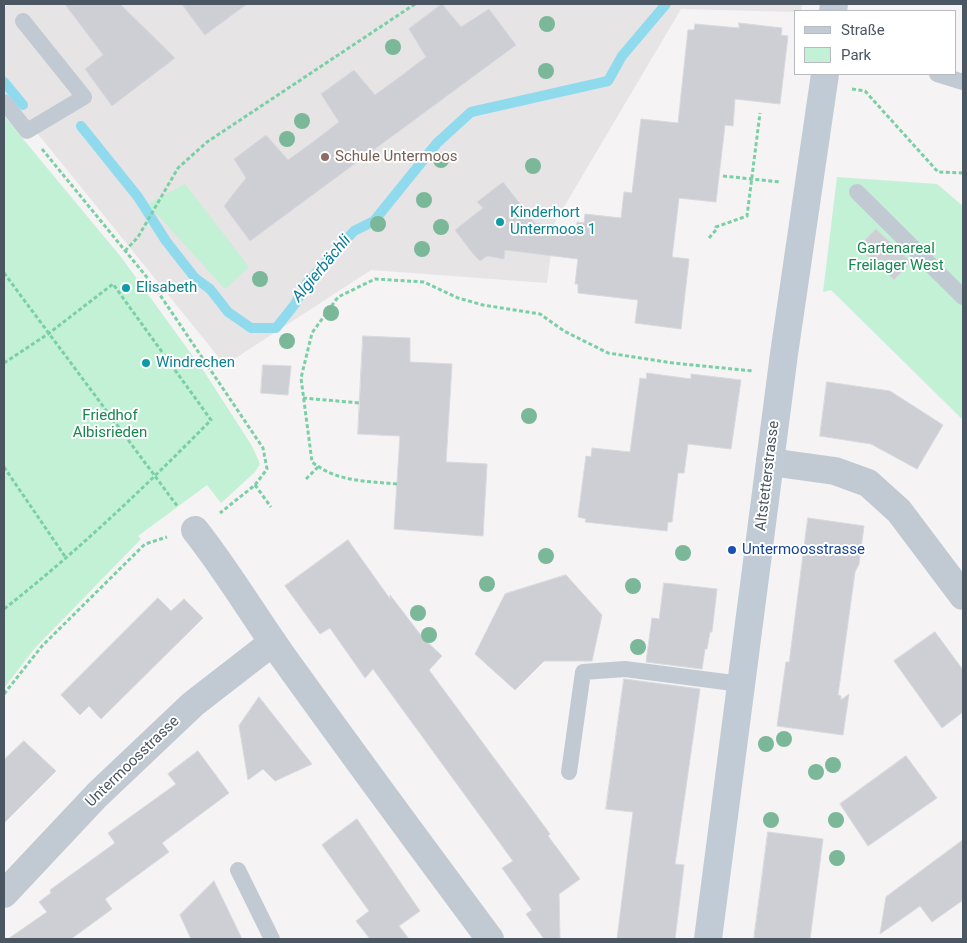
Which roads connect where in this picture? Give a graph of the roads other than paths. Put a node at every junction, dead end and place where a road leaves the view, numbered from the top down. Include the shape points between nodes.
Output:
1 (23, 21) dead end
2 (825, 75) edge
3 (940, 75) edge
4 (963, 82) edge
5 (4, 102) edge
6 (857, 192) dead end
7 (963, 297) edge
8 (770, 462) junction
9 (194, 530) dead end
10 (963, 596) edge
11 (273, 642) junction
12 (741, 684) junction
13 (570, 772) dead end
14 (238, 870) dead end
15 (4, 894) edge
16 (272, 939) edge
17 (490, 939) edge
18 (708, 939) edge

1 - 5 lane via 84,97 27,131
2 - 8 street, Altstetterstrasse
3 - 4 lane
6 - 7 lane
8 - 10 street via 835,471 868,483 899,511
8 - 12 street, Altstetterstrasse
9 - 11 street via 214,554
11 - 15 street, Untermoosstrasse via 193,704 97,795
11 - 17 street
12 - 13 lane via 625,669 583,672
12 - 18 street, Altstetterstrasse
14 - 16 lane

